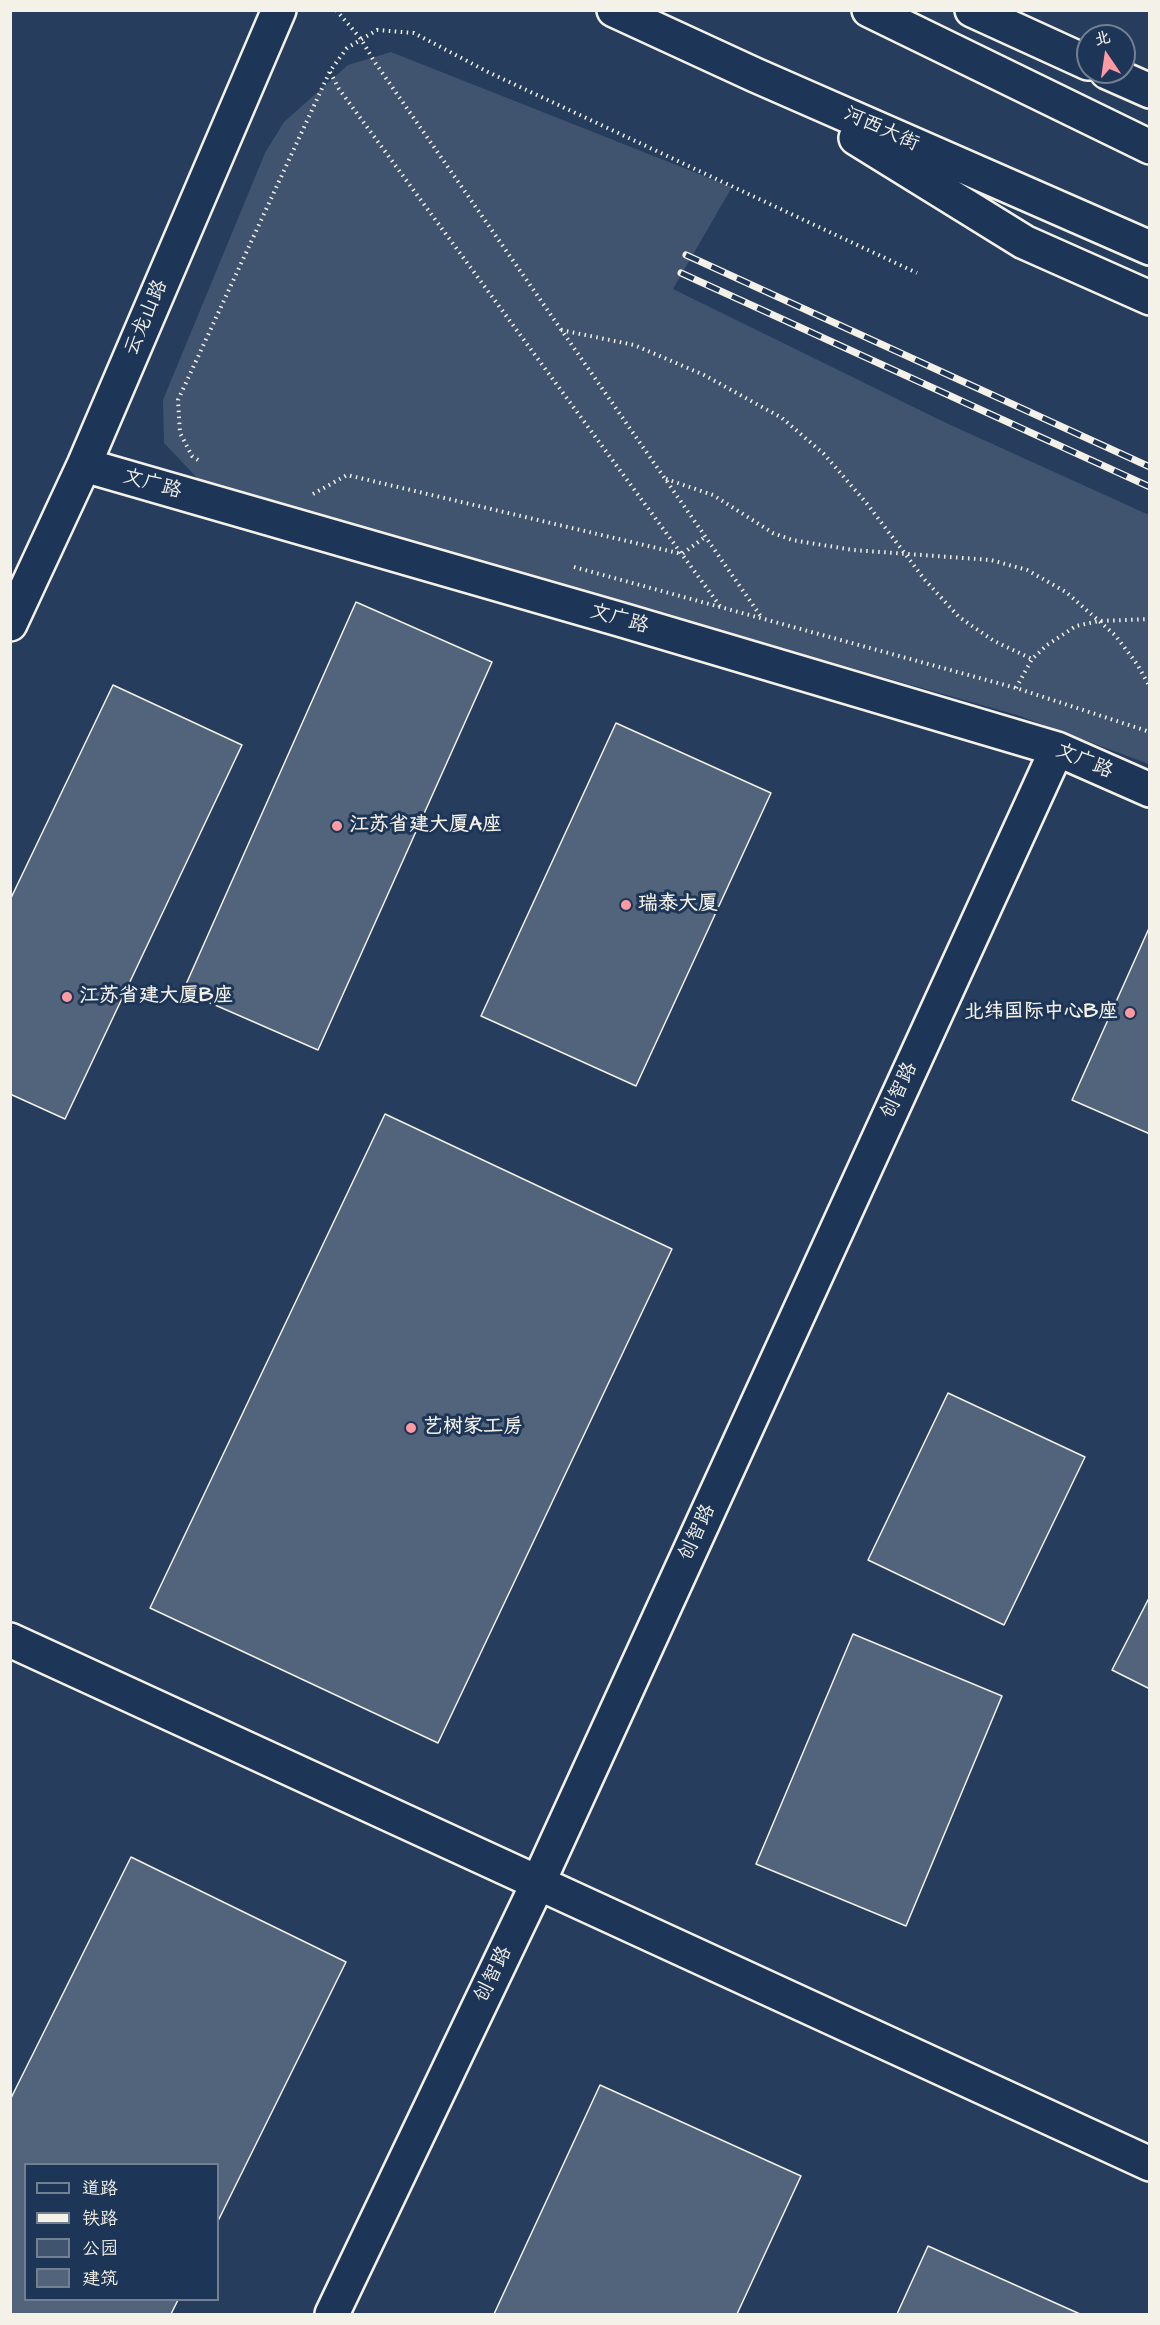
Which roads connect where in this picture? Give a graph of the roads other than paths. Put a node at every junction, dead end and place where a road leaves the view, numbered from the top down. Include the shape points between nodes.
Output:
1 (279, 10) edge
2 (614, 10) edge
3 (869, 10) edge
4 (972, 10) edge
5 (1076, 58) edge
6 (755, 75) junction
7 (1134, 84) edge
8 (1149, 91) edge
9 (1149, 147) edge
10 (1149, 248) edge
11 (1149, 298) edge
12 (84, 465) junction
13 (10, 624) edge
14 (1057, 749) junction
15 (1149, 790) edge
16 (10, 1640) edge
17 (538, 1882) junction
18 (1149, 2164) edge
19 (332, 2314) edge

1 - 12 street, 云龙山路
2 - 6 street, 河西大街
3 - 9 street
4 - 5 street
6 - 10 street, 河西大街
6 - 11 street via 1024,242
7 - 8 street
12 - 13 street, 云龙山路
12 - 14 street, 文广路
14 - 15 street, 文广路
14 - 17 street, 创智路
16 - 17 street
17 - 18 street
17 - 19 street, 创智路

